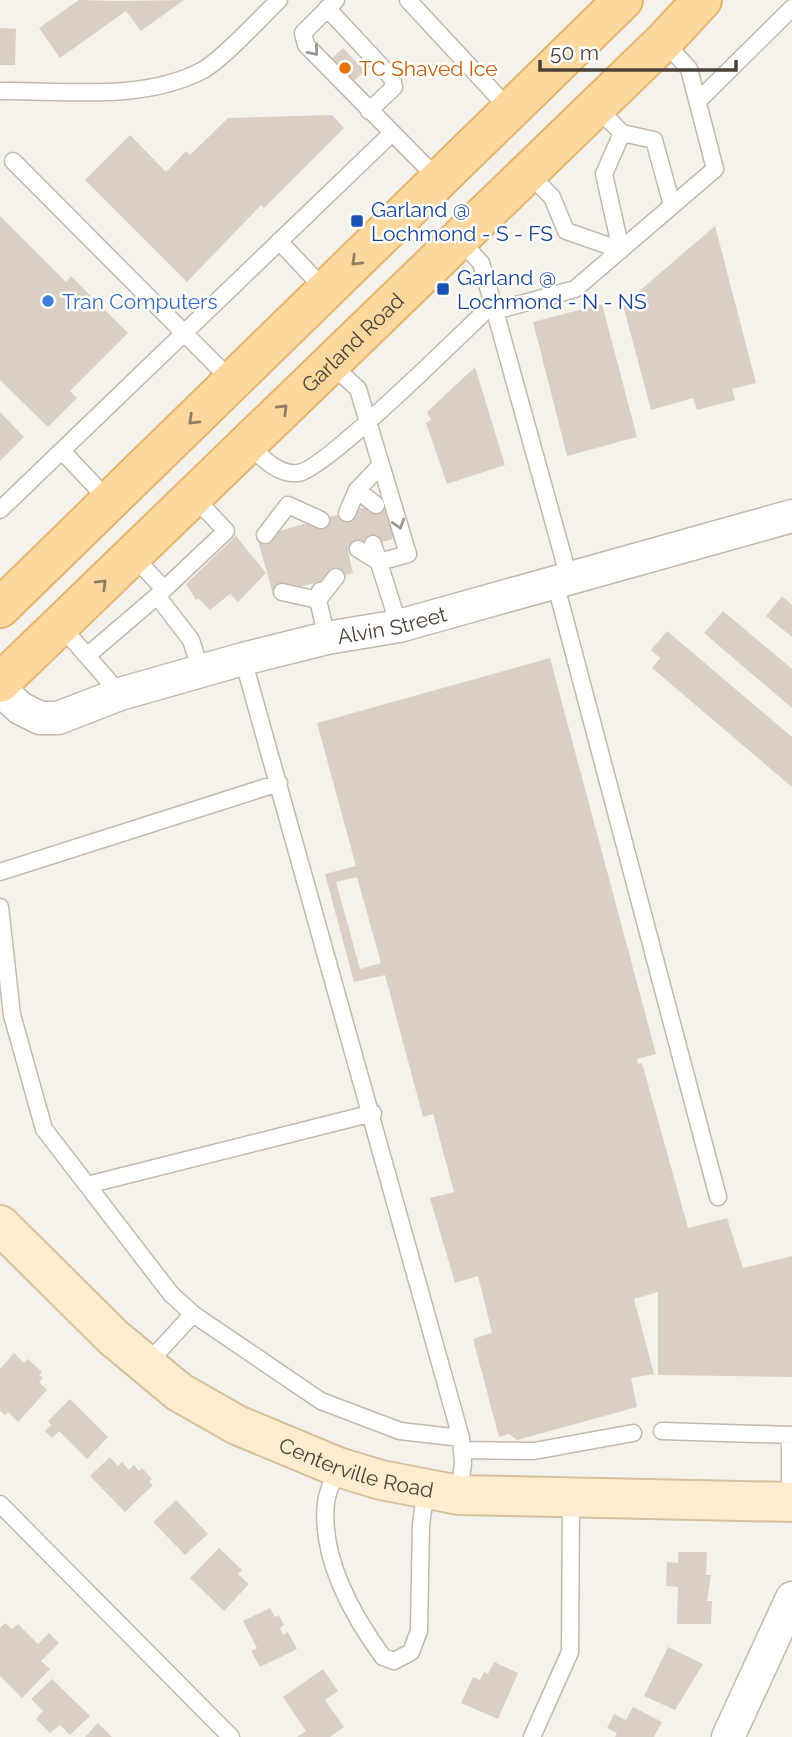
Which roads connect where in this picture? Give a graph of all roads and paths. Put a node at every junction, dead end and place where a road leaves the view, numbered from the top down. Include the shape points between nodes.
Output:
1 (279, 0) edge
2 (408, 0) edge
3 (623, 0) edge
4 (702, 0) edge
5 (331, 4) edge
6 (792, 8) edge
7 (664, 41) junction
8 (0, 91) edge
9 (698, 101) junction
10 (510, 110) junction
11 (369, 111) junction
12 (609, 120) junction
13 (391, 134) junction
14 (13, 161) dead end
15 (539, 161) junction
16 (439, 180) junction
17 (672, 205) junction
18 (459, 239) junction
19 (279, 241) junction
20 (621, 250) junction
21 (326, 290) junction
22 (494, 307) junction
23 (186, 333) junction
24 (330, 363) junction
25 (232, 381) junction
26 (368, 421) junction
27 (248, 444) junction
28 (63, 453) junction
29 (381, 465) junction
30 (288, 473) junction
31 (357, 490) junction
32 (194, 497) junction
33 (109, 502) junction
34 (288, 505) junction
35 (0, 510) edge
36 (792, 516) edge
37 (314, 522) dead end
38 (284, 530) dead end
39 (265, 535) dead end
40 (131, 554) junction
41 (379, 562) junction
42 (329, 579) dead end
43 (562, 580) junction
44 (300, 587) dead end
45 (160, 592) junction
46 (282, 592) dead end
47 (318, 600) junction
48 (0, 608) edge
49 (61, 625) junction
50 (399, 625) junction
51 (327, 638) junction
52 (88, 655) junction
53 (243, 659) junction
54 (201, 671) junction
55 (0, 683) edge
56 (0, 689) edge
57 (120, 695) junction
58 (279, 783) junction
59 (0, 872) edge
60 (0, 907) edge
61 (6, 1016) edge
62 (373, 1113) junction
63 (88, 1185) junction
64 (718, 1197) dead end
65 (0, 1225) edge
66 (193, 1314) junction
67 (146, 1366) junction
68 (662, 1431) dead end
69 (633, 1433) dead end
70 (791, 1435) edge
71 (462, 1444) junction
72 (338, 1467) junction
73 (442, 1493) junction
74 (571, 1499) junction
75 (791, 1502) edge
76 (0, 1504) edge
77 (792, 1598) edge
78 (231, 1737) edge
79 (532, 1737) edge
80 (729, 1737) edge

1 - 8 lane via 205,69 161,86
2 - 10 lane
3 - 10 main road
4 - 7 main road, Garland Road
5 - 11 lane via 392,78 394,87
5 -> 11 lane via 303,33 306,45
6 - 9 lane
7 - 9 lane via 689,69
7 - 12 main road, Garland Road
9 - 17 lane via 715,169
10 - 15 main road
10 - 16 main road
11 - 13 lane
12 - 15 main road, Garland Road
12 - 17 lane via 654,140
12 - 20 lane via 604,174
13 - 16 lane
13 - 19 lane
14 - 23 lane
15 - 18 main road, Garland Road
15 - 20 lane via 566,231
16 -> 21 main road
17 - 20 lane
18 - 22 lane via 481,263
18 - 24 main road, Garland Road
19 - 21 lane
19 - 23 lane
20 - 22 lane via 576,289
21 - 25 main road
22 - 26 lane
22 - 43 lane
23 - 25 lane
23 - 28 lane
24 - 26 lane via 358,389
27 -> 24 main road, Garland Road
25 -> 33 main road
26 - 29 lane
26 - 30 lane via 312,468
27 - 30 lane via 270,465
27 - 32 main road, Garland Road
28 - 33 lane
28 - 35 lane
29 - 31 lane
29 -> 41 lane via 408,554
30 - 34 lane
31 - 31 lane via 362,509
32 - 40 main road, Garland Road
32 - 45 lane via 226,531
33 - 48 main road
34 - 37 lane
34 - 38 lane
34 - 39 lane
36 - 43 street, Alvin Street
40 - 45 lane
49 -> 40 main road, Garland Road
41 - 41 lane via 372,545
41 - 50 lane
42 - 47 lane
43 - 50 street, Alvin Street
43 - 64 lane
44 - 47 lane
45 - 52 lane
45 - 54 lane via 191,640
46 - 47 lane
47 - 51 lane
49 - 52 lane
49 - 55 main road, Garland Road
50 - 51 street, Alvin Street
51 - 53 street, Alvin Street
52 - 57 lane
53 - 54 street, Alvin Street
53 - 58 lane
54 - 57 street, Alvin Street
56 - 57 street, Alvin Street via 20,708 40,718 58,718
58 - 59 lane
58 - 62 lane
60 - 61 lane
61 - 63 lane via 44,1129
62 - 63 lane
62 - 71 lane
63 - 66 lane via 171,1294
65 - 67 street, Centerville Road
66 - 67 lane
66 - 71 lane via 321,1401 400,1430
67 - 72 street, Centerville Road via 179,1392 237,1425
68 - 70 lane
69 - 71 lane via 534,1451
70 - 75 lane
71 - 73 lane
72 - 73 street, Centerville Road
72 - 73 lane via 326,1499 328,1543 352,1610 383,1657 394,1661 411,1652 419,1631 421,1524
73 - 74 street, Centerville Road
74 - 75 street, Centerville Road
74 - 79 lane via 570,1652
76 - 78 lane
77 - 80 street

